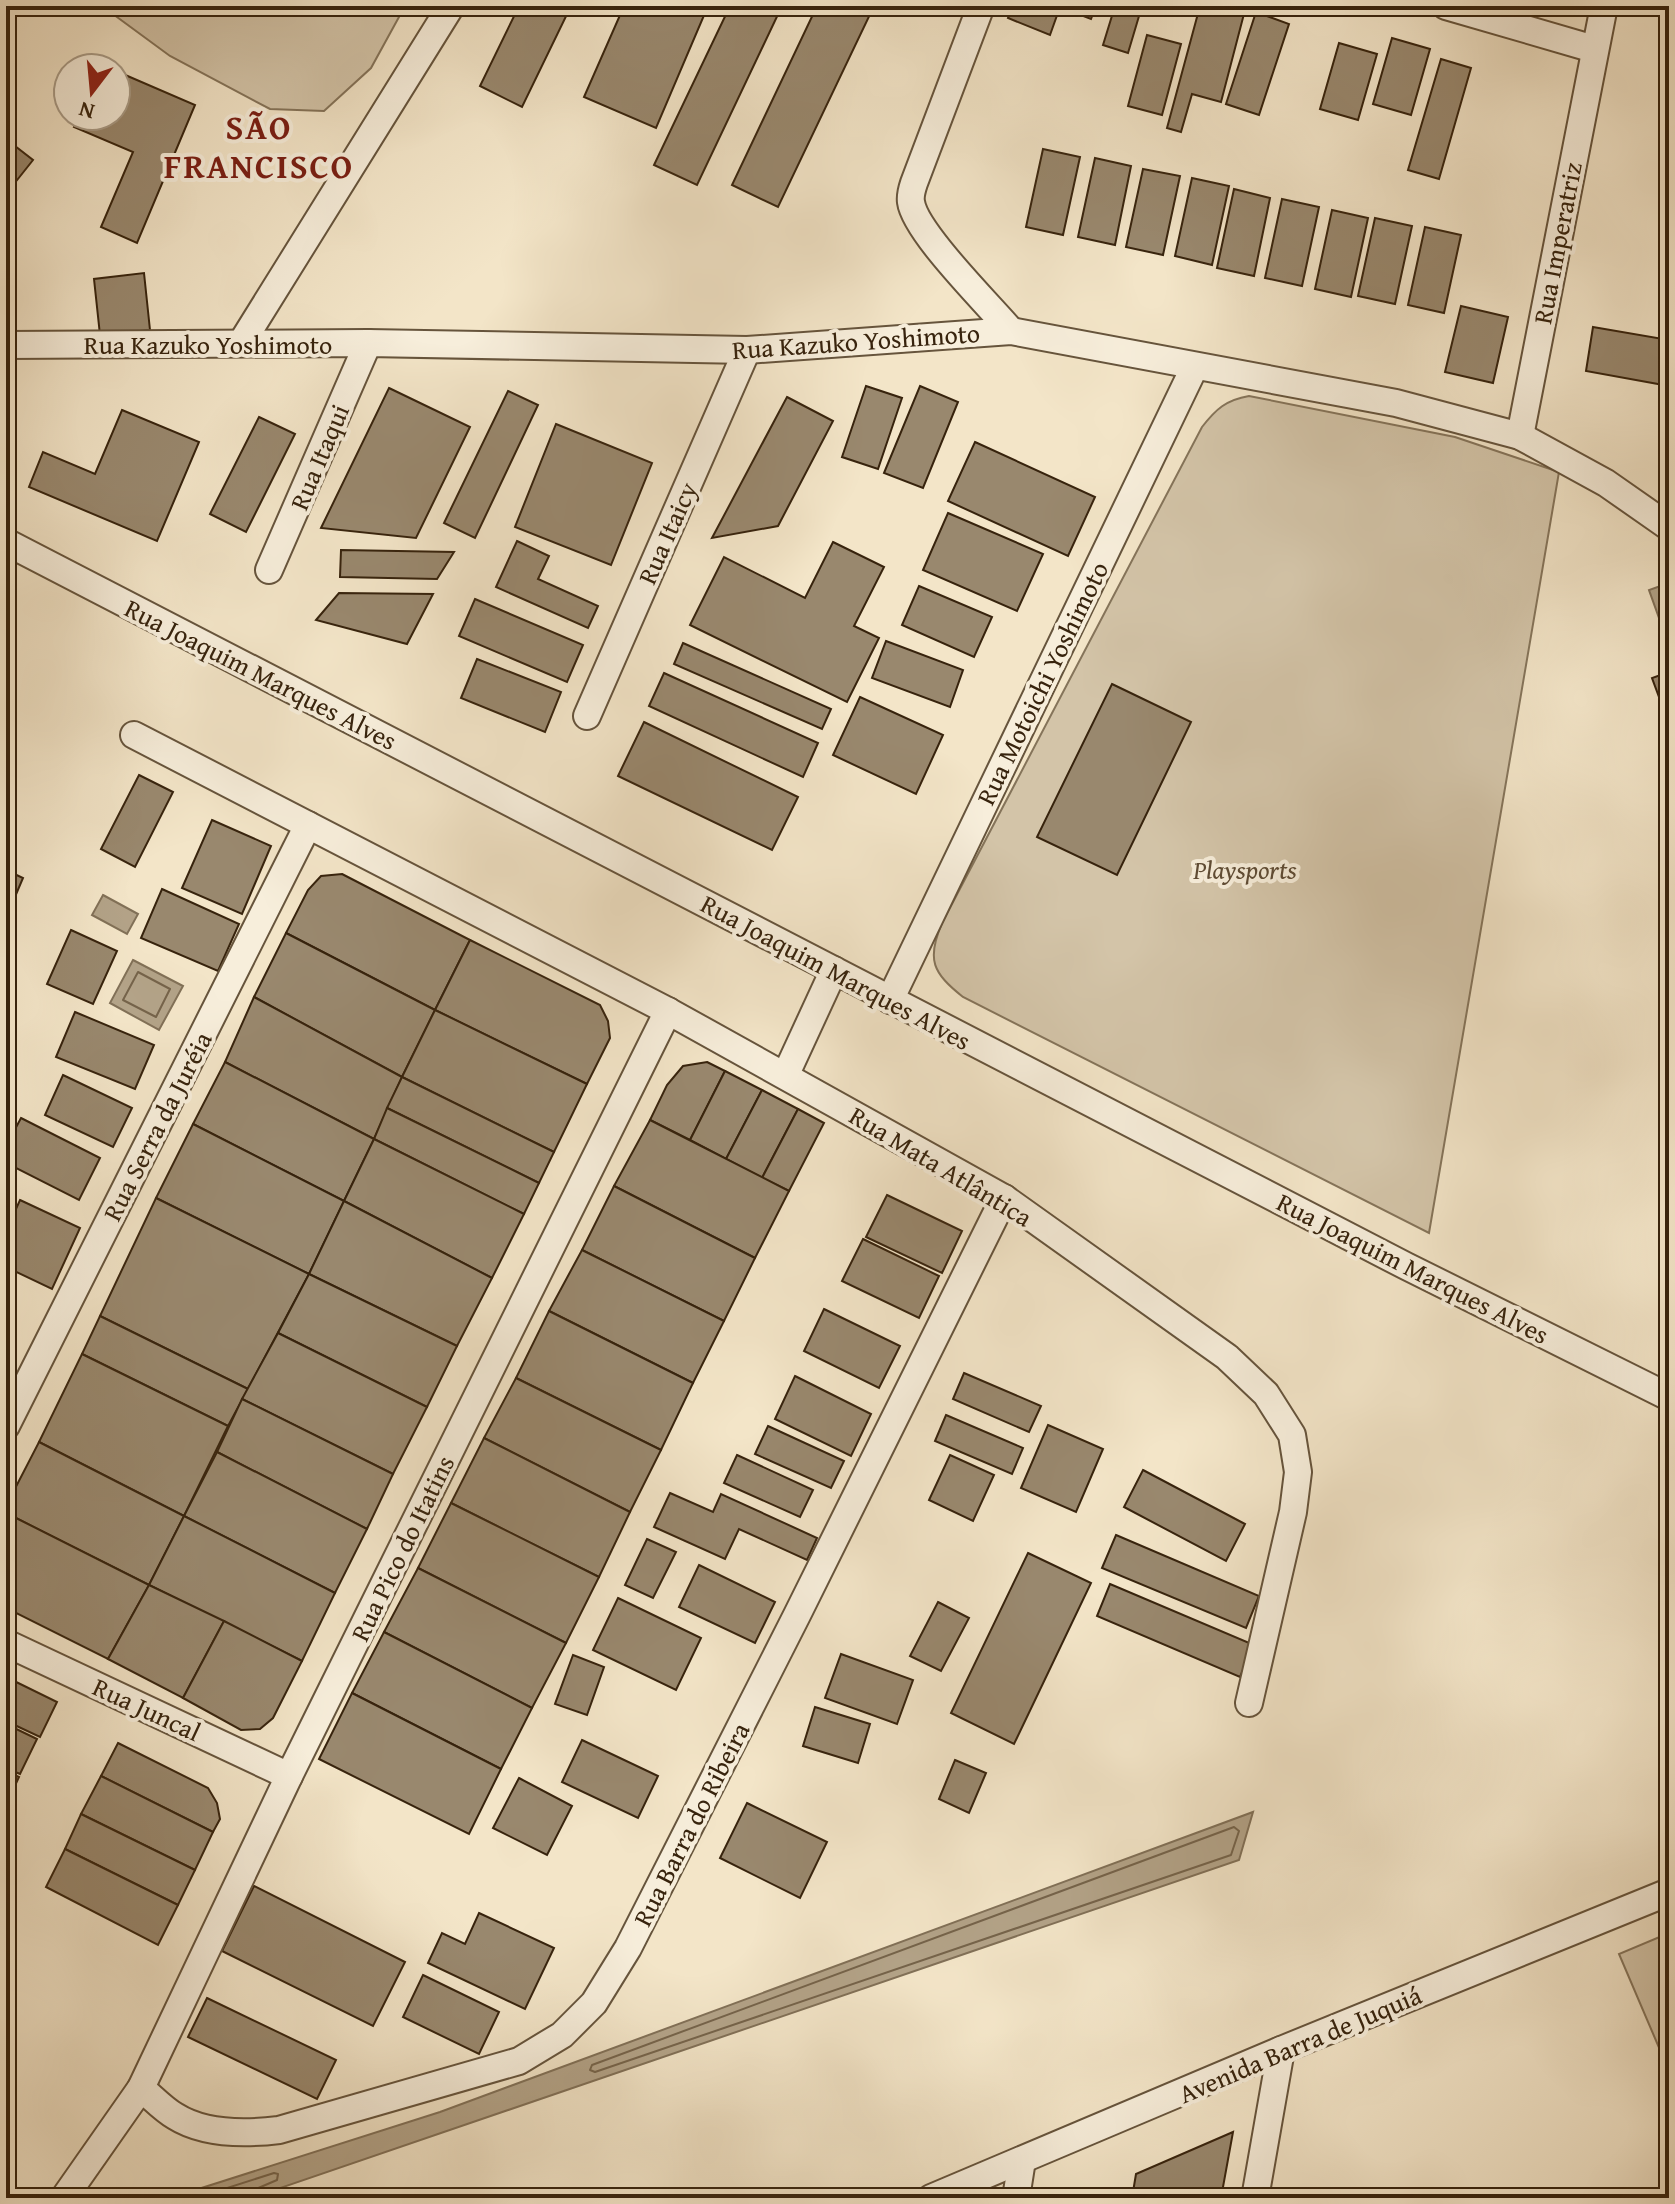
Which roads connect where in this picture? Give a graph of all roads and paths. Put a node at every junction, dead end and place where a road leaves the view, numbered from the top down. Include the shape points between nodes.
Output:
1 (451, 6) edge
2 (981, 6) edge
3 (1446, 6) edge
4 (1604, 6) edge
5 (1594, 49) junction
6 (1011, 331) junction
7 (242, 342) junction
8 (368, 343) junction
9 (6, 345) edge
10 (747, 350) junction
11 (1195, 366) junction
12 (1520, 436) junction
13 (1669, 527) edge
14 (6, 542) edge
15 (269, 570) dead end
16 (587, 716) dead end
17 (134, 735) dead end
18 (308, 825) junction
19 (834, 970) junction
20 (890, 1000) junction
21 (668, 1011) junction
22 (786, 1074) junction
23 (1004, 1198) junction
24 (1669, 1397) edge
25 (6, 1426) edge
26 (6, 1643) edge
27 (1249, 1703) dead end
28 (289, 1776) junction
29 (1669, 1892) edge
30 (1281, 2050) junction
31 (141, 2088) junction
32 (1022, 2160) junction
33 (64, 2198) edge
34 (931, 2198) edge
35 (1016, 2198) edge
36 (1255, 2198) edge

1 - 7 street
2 - 6 street via 910,199 916,218
3 - 5 street
4 - 5 street, Rua Imperatriz
5 - 12 street, Rua Imperatriz
6 - 10 street, Rua Kazuko Yoshimoto
6 - 11 street, Rua Kazuko Yoshimoto
7 - 8 street, Rua Kazuko Yoshimoto
7 - 9 street, Rua Kazuko Yoshimoto
8 - 10 street, Rua Kazuko Yoshimoto
8 - 15 street, Rua Itaqui
10 - 16 street, Rua Itaicy
11 - 12 street, Rua Kazuko Yoshimoto via 1396,403
11 - 20 street, Rua Motoichi Yoshimoto
12 - 13 street, Rua Kazuko Yoshimoto via 1595,476
14 - 19 street, Rua Joaquim Marques Alves
17 - 18 street, Rua Mata Atlântica
18 - 21 street, Rua Mata Atlântica
18 - 25 street, Rua Serra da Juréia
19 - 20 street, Rua Joaquim Marques Alves
19 - 22 street
20 - 24 street, Rua Joaquim Marques Alves
21 - 22 street, Rua Mata Atlântica
21 - 28 street, Rua Pico do Itatins
22 - 23 street, Rua Mata Atlântica
23 - 27 street, Rua Mata Atlântica via 1227,1357 1266,1394 1292,1435 1298,1472 1293,1512
23 - 31 street, Rua Barra do Ribeira via 628,1948 594,2003 562,2035 519,2061 279,2130 213,2130 176,2117
26 - 28 street, Rua Juncal
28 - 31 street, Rua Pico do Itatins
29 - 30 street, Avenida Barra de Juquiá
30 - 32 street, Avenida Barra de Juquiá
30 - 36 street
31 - 33 street, Rua Pico do Itatins
32 - 34 street, Avenida Barra de Juquiá
32 - 35 street

